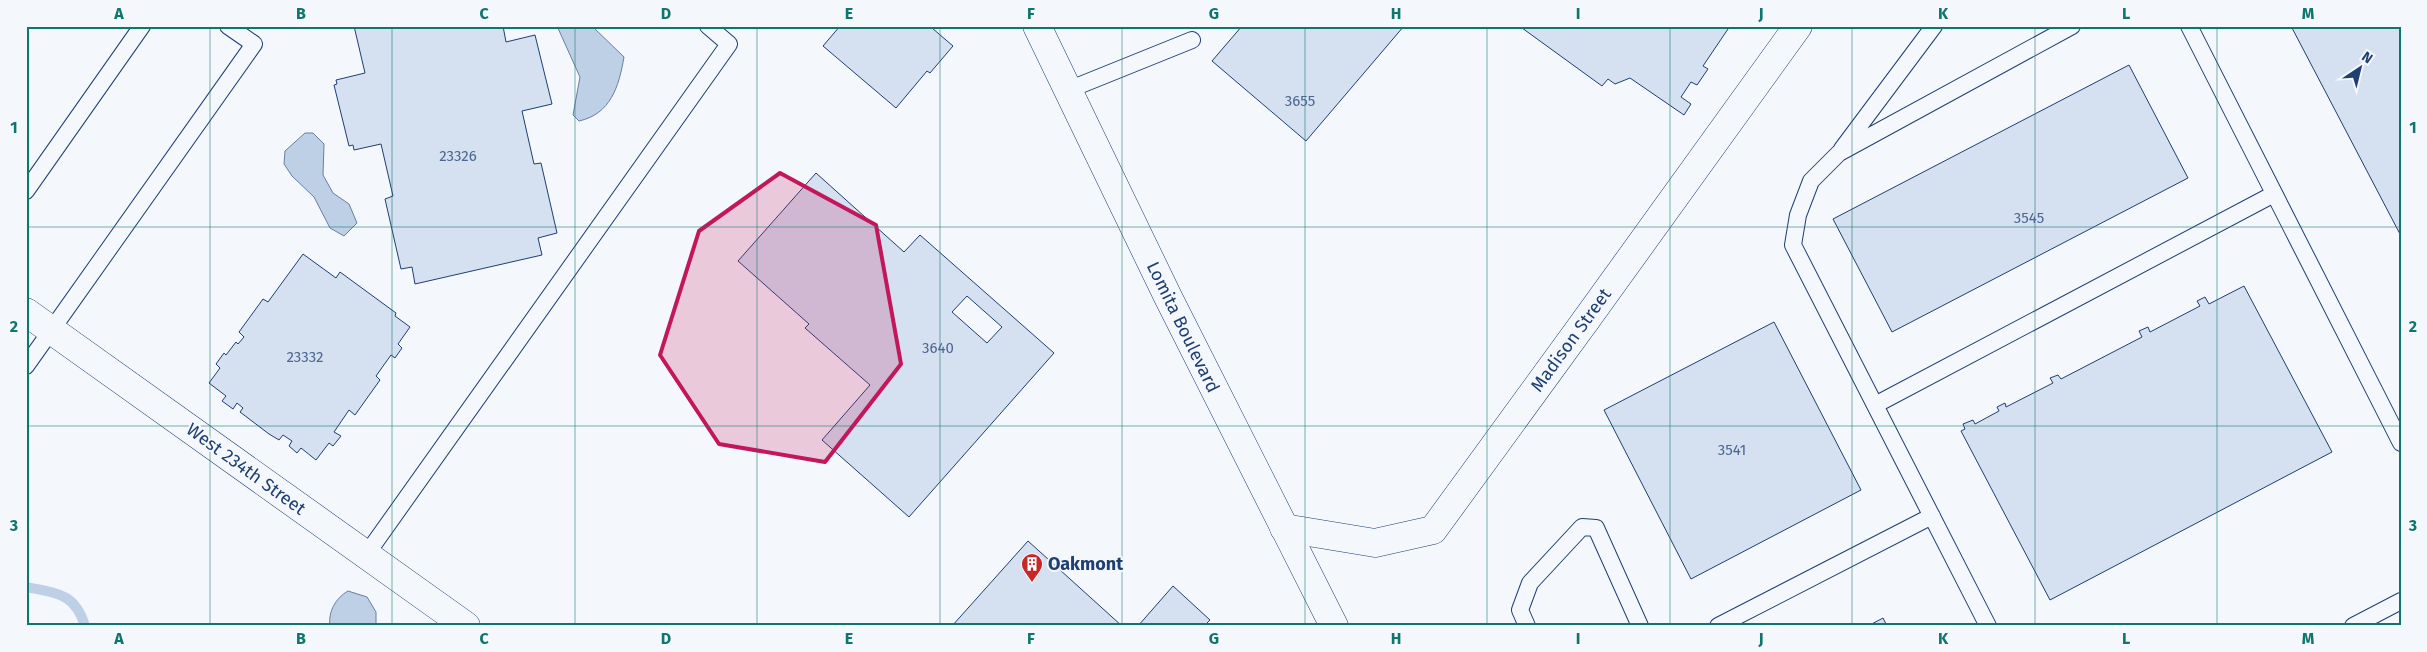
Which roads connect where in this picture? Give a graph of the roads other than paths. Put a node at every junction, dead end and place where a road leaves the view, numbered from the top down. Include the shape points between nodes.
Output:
1 (142, 26) edge
2 (228, 26) edge
3 (708, 26) edge
4 (1037, 26) edge
5 (1798, 26) edge
6 (1934, 26) edge
7 (2072, 26) edge
8 (2189, 26) edge
9 (1192, 40) dead end
10 (1068, 90) junction
11 (1839, 153) junction
12 (26, 191) edge
13 (2274, 194) junction
14 (26, 312) edge
15 (52, 330) junction
16 (26, 366) edge
17 (1875, 405) junction
18 (2401, 442) edge
19 (1932, 516) junction
20 (1284, 528) junction
21 (366, 555) junction
22 (2401, 601) edge
23 (466, 626) edge
24 (1334, 626) edge
25 (1527, 626) edge
26 (1640, 626) edge
27 (1718, 626) edge
28 (1988, 626) edge
29 (2353, 626) edge

1 - 12 lane
2 - 15 lane via 254,44
3 - 21 lane via 729,44
4 - 10 street, Lomita Boulevard
5 - 20 street, Madison Street via 1434,530 1375,543
6 - 11 lane
7 - 11 lane
8 - 13 lane
9 - 10 lane
10 - 20 street, Lomita Boulevard
11 - 17 lane via 1812,181 1798,215 1793,245
13 - 17 lane
13 - 18 lane
14 - 15 street, West 234th Street
15 - 16 lane
15 - 21 street, West 234th Street
17 - 19 lane
19 - 27 lane
19 - 28 lane
20 - 24 street, Lomita Boulevard
21 - 23 street, West 234th Street
22 - 29 lane
25 - 26 lane via 1520,610 1530,583 1582,527 1596,528

